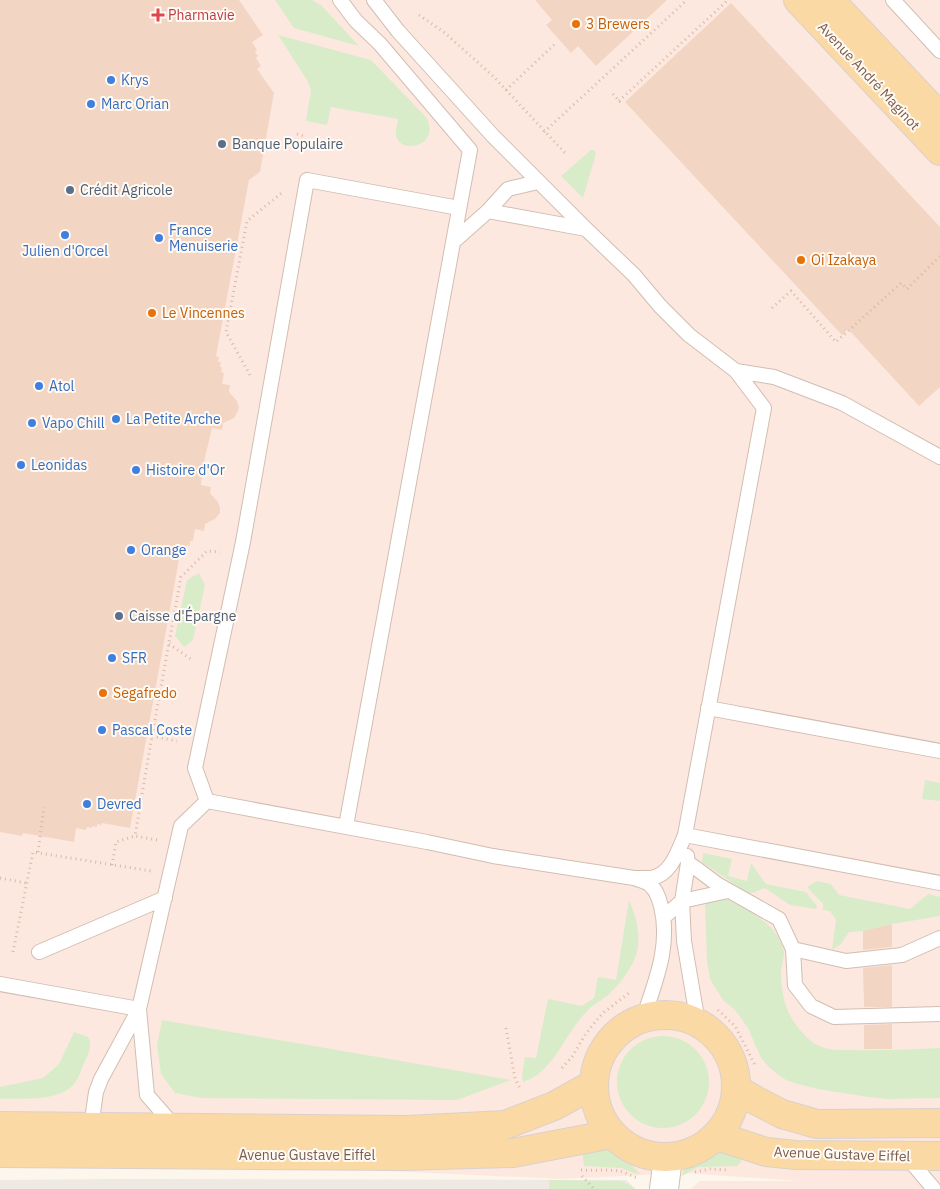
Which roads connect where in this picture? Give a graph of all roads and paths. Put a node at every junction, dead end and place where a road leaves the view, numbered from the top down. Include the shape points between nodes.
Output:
1 (339, 0) edge
2 (374, 0) edge
3 (687, 0) edge
4 (728, 0) edge
5 (798, 0) edge
6 (830, 0) edge
7 (893, 0) edge
8 (418, 15) dead end
9 (555, 44) dead end
10 (940, 50) edge
11 (506, 90) junction
12 (613, 94) dead end
13 (940, 117) edge
14 (544, 132) junction
15 (297, 134) dead end
16 (304, 136) dead end
17 (940, 151) edge
18 (566, 154) dead end
19 (538, 182) junction
20 (287, 188) dead end
21 (459, 208) junction
22 (488, 211) junction
23 (586, 229) junction
24 (453, 242) junction
25 (940, 256) edge
26 (772, 308) dead end
27 (736, 371) junction
28 (253, 380) dead end
29 (940, 457) edge
30 (222, 553) dead end
31 (169, 644) junction
32 (192, 660) dead end
33 (708, 708) junction
34 (152, 736) junction
35 (177, 741) dead end
36 (940, 751) edge
37 (207, 801) junction
38 (44, 807) dead end
39 (346, 826) junction
40 (684, 835) junction
41 (135, 836) junction
42 (158, 840) dead end
43 (38, 852) junction
44 (688, 863) junction
45 (112, 865) junction
46 (152, 871) dead end
47 (0, 878) edge
48 (634, 878) junction
49 (26, 883) junction
50 (940, 883) edge
51 (728, 890) junction
52 (165, 898) junction
53 (682, 902) junction
54 (664, 917) junction
55 (940, 938) edge
56 (793, 949) junction
57 (13, 952) dead end
58 (39, 952) dead end
59 (0, 984) edge
60 (632, 989) dead end
61 (139, 1008) junction
62 (706, 1014) junction
63 (940, 1014) edge
64 (643, 1019) junction
65 (506, 1028) dead end
66 (759, 1071) dead end
67 (557, 1072) dead end
68 (594, 1084) junction
69 (520, 1088) dead end
70 (736, 1089) junction
71 (940, 1123) edge
72 (0, 1126) edge
73 (92, 1127) junction
74 (175, 1128) junction
75 (612, 1134) junction
76 (717, 1136) junction
77 (0, 1154) edge
78 (105, 1154) junction
79 (906, 1156) junction
80 (940, 1156) edge
81 (668, 1158) junction
82 (577, 1169) dead end
83 (732, 1170) dead end
84 (582, 1176) dead end
85 (665, 1182) edge
86 (594, 1189) edge
87 (934, 1189) edge

1 - 21 lane via 470,150
2 - 19 lane via 398,31
3 - 14 path
4 - 12 path via 620,102
5 - 17 main road, Avenue André Maginot
6 - 13 main road, Avenue André Maginot
7 - 10 lane
8 - 11 path via 445,33
9 - 11 path
11 - 14 path
14 - 18 path
15 - 16 path
19 - 22 lane via 508,189
19 - 23 lane
20 - 28 path via 247,221 226,332
21 - 24 lane
21 - 37 lane via 307,180 244,542 196,768
22 - 23 lane
22 - 24 lane
23 - 27 lane via 690,335
24 - 39 lane
25 - 26 path via 907,289 902,282 836,342 791,291
27 - 29 lane via 774,378 842,403
27 - 33 lane via 764,408
30 - 31 path via 206,551 181,577
31 - 32 path
31 - 34 path
33 - 36 lane
33 - 40 lane
34 - 35 path
34 - 41 path
37 - 39 lane
37 - 52 lane via 181,826
38 - 43 path
39 - 48 lane via 493,856
40 - 44 lane
40 - 48 lane via 664,873 652,878
40 - 50 lane
41 - 42 path
41 - 45 path via 116,842
43 - 45 path
43 - 49 path via 33,852
44 - 51 lane
44 - 53 lane
45 - 46 path
47 - 49 path
48 - 54 lane via 650,884 656,891
49 - 57 path
51 - 53 lane
51 - 56 lane via 779,919
52 - 58 lane
52 - 61 lane
53 - 54 lane
53 - 62 lane via 684,941
54 - 64 lane via 660,968
55 - 56 lane via 902,955 846,961
56 - 63 lane via 795,985 811,1006 834,1017
59 - 61 lane
60 - 67 path via 595,1022 572,1057
61 - 73 lane via 101,1079 96,1092
61 - 74 lane via 147,1094
62 - 64 main road via 661,1015
62 - 66 path via 735,1026
62 - 70 main road via 734,1068
64 - 68 main road via 624,1028 608,1044 598,1062
65 - 69 path via 515,1079
68 - 74 main road, Avenue Gustave Eiffel via 554,1106 505,1125 407,1130
68 - 75 main road via 602,1119
70 - 71 main road via 782,1114 817,1124
70 - 76 main road via 728,1121
72 - 73 main road, Avenue Gustave Eiffel
73 - 74 main road, Avenue Gustave Eiffel
73 - 78 lane
75 - 78 main road, Avenue Gustave Eiffel via 513,1153 401,1156
75 - 81 main road via 628,1148 648,1156
76 - 79 main road, Avenue Gustave Eiffel via 766,1152
76 - 81 main road via 703,1147
77 - 78 main road, Avenue Gustave Eiffel
79 - 80 main road, Avenue Gustave Eiffel
79 - 87 lane
81 - 85 street
82 - 85 path via 620,1171
83 - 85 path via 710,1169
84 - 86 path

